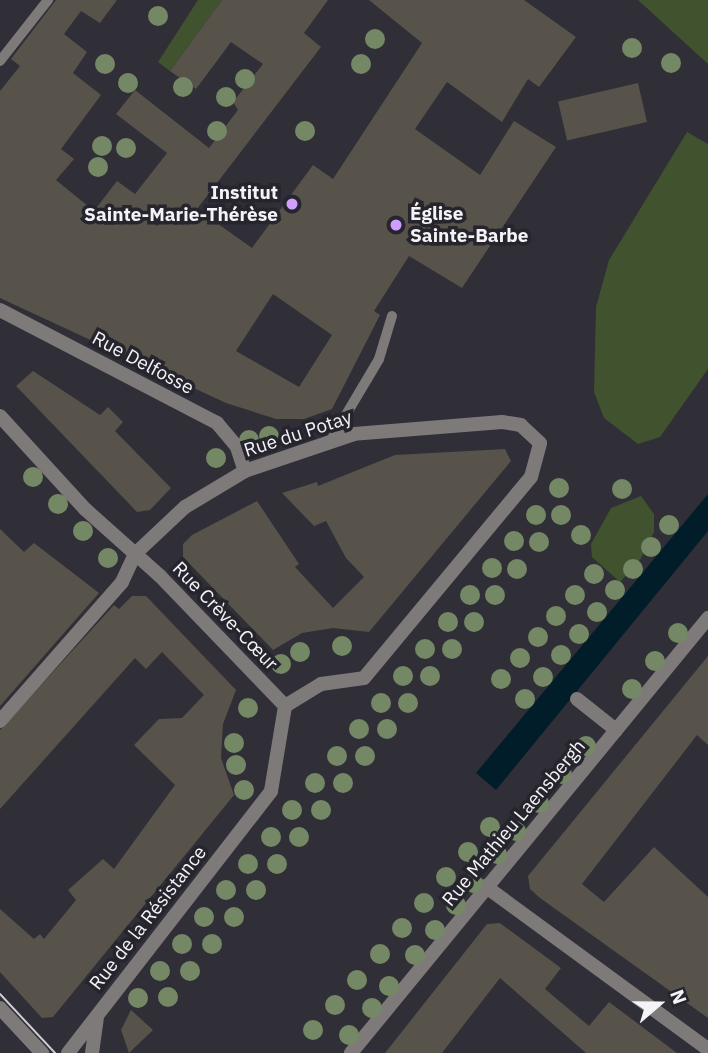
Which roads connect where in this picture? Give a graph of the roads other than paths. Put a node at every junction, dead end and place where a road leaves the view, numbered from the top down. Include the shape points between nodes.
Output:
1 (48, 0) edge
2 (0, 61) edge
3 (0, 310) edge
4 (392, 316) dead end
5 (0, 415) edge
6 (331, 440) junction
7 (245, 471) junction
8 (135, 554) junction
9 (708, 618) edge
10 (577, 699) dead end
11 (285, 706) junction
12 (0, 721) edge
13 (616, 730) junction
14 (485, 886) junction
15 (0, 1008) edge
16 (97, 1018) junction
17 (708, 1049) edge
18 (42, 1053) edge
19 (68, 1053) edge
20 (92, 1053) edge
21 (351, 1053) edge

1 - 2 lane
3 - 7 street, Rue Delfosse via 217,423 237,447
4 - 6 lane via 379,359
5 - 8 street, Rue Crève-Cœur via 85,509
6 - 7 street, Rue du Potay
6 - 11 street, Rue du Potay via 436,425 521,425 540,443 531,477 364,678 321,684
7 - 8 street, Rue du Potay via 185,507
8 - 11 street, Rue Crève-Cœur
8 - 12 street, Rue du Potay via 122,582
9 - 13 street, Rue Mathieu Laensbergh
10 - 13 street
11 - 16 street, Rue de la Résistance via 274,779 259,807 114,988
13 - 14 street, Rue Mathieu Laensbergh
14 - 17 street
14 - 21 street, Rue Mathieu Laensbergh
15 - 18 street
16 - 19 street, Rue de la Résistance
16 - 20 street

